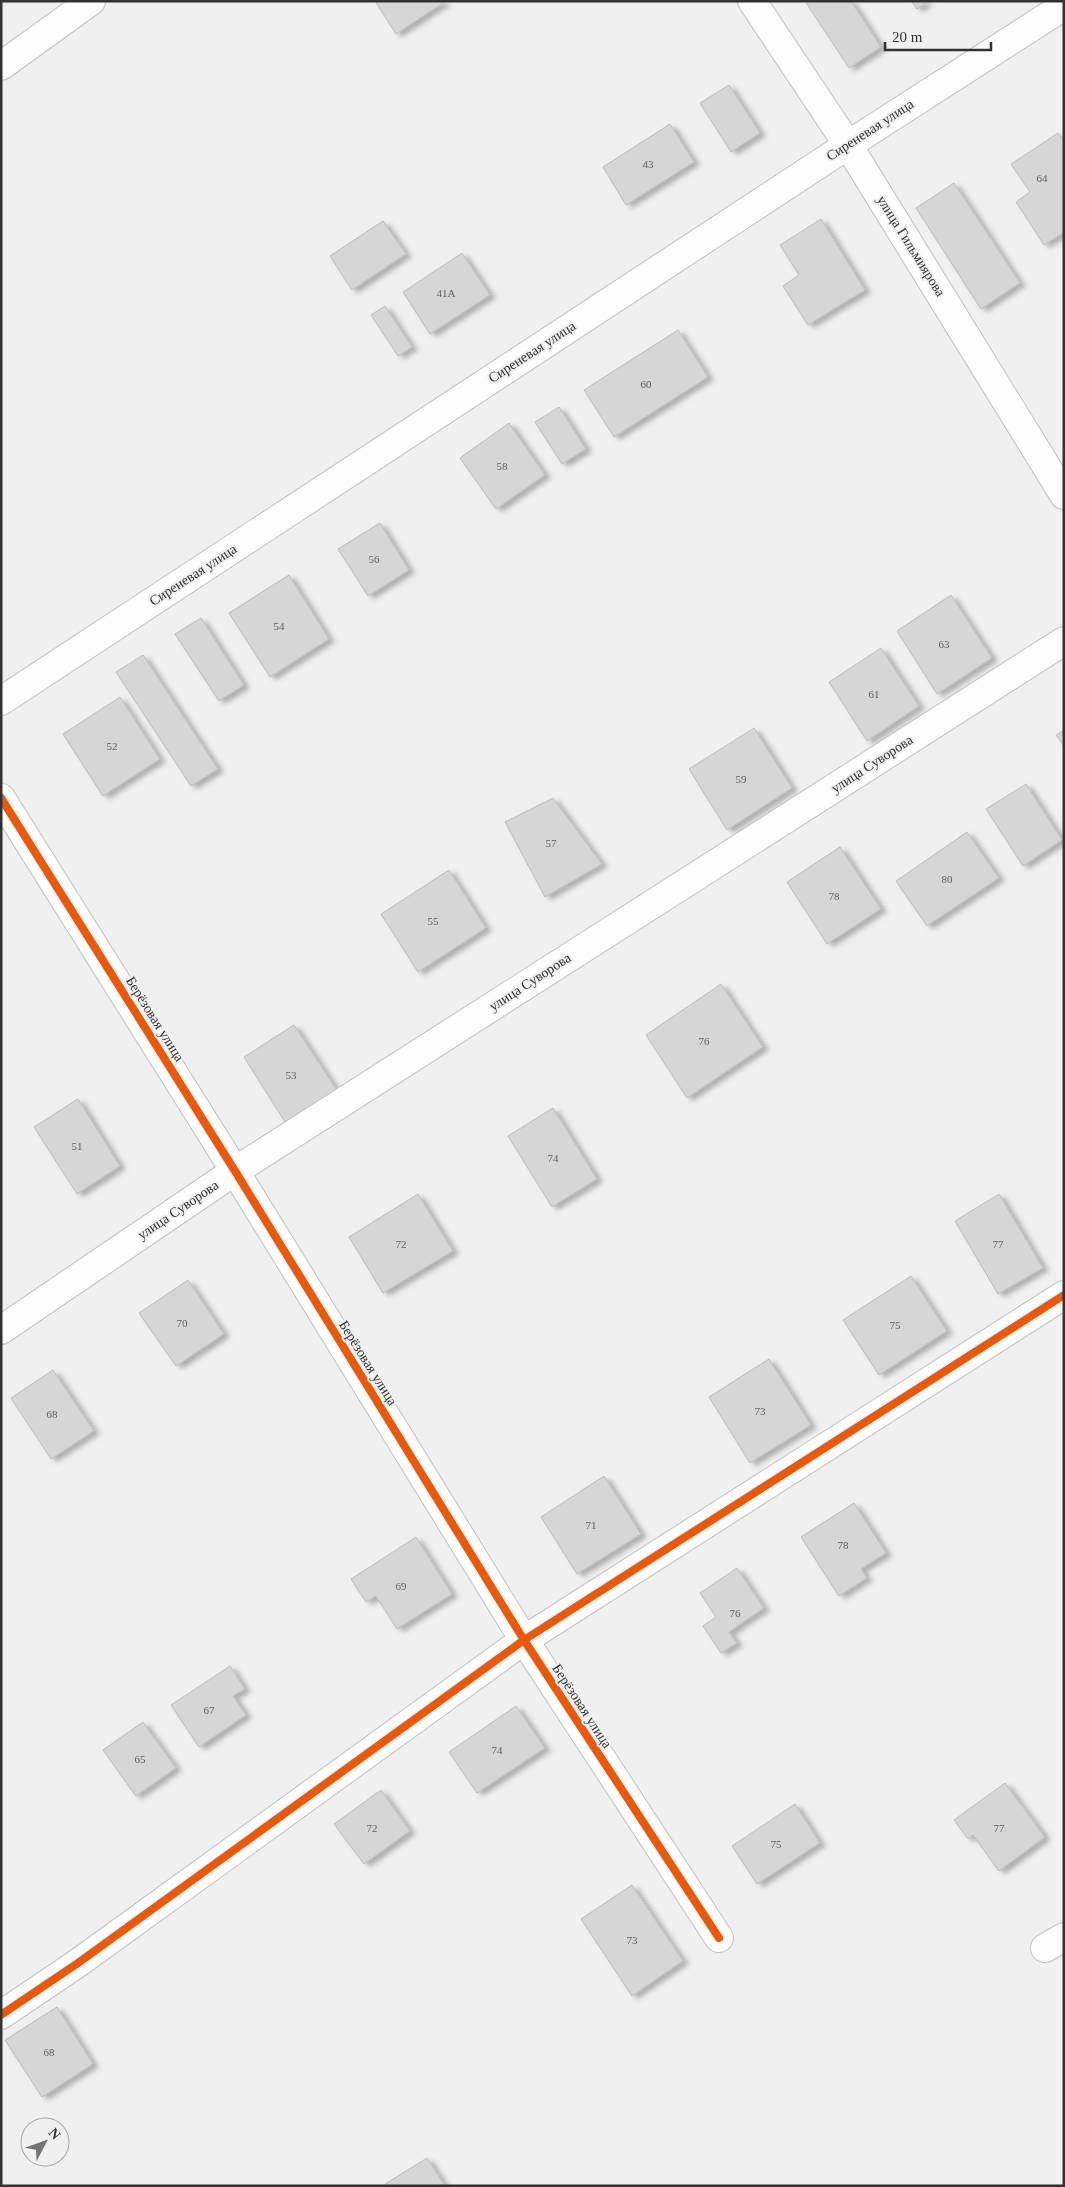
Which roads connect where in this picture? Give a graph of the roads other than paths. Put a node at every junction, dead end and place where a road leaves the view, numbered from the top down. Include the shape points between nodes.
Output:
1 (91, 1) edge
2 (752, 1) edge
3 (1064, 6) edge
4 (1, 66) edge
5 (848, 145) junction
6 (1064, 494) edge
7 (1064, 641) edge
8 (1, 701) edge
9 (1, 798) edge
10 (235, 1171) junction
11 (1064, 1295) edge
12 (1, 1330) edge
13 (524, 1640) junction
14 (719, 1938) dead end
15 (1, 2015) edge

1 - 4 street
2 - 5 street, улица Гильмиярова
3 - 5 street, Сиреневая улица
5 - 6 street, улица Гильмиярова
5 - 8 street, Сиреневая улица
7 - 10 street, улица Суворова
9 - 10 street, Берёзовая улица
10 - 12 street, улица Суворова
10 - 13 street, Берёзовая улица
11 - 13 street
13 - 14 street, Берёзовая улица
13 - 15 street via 78,1963

